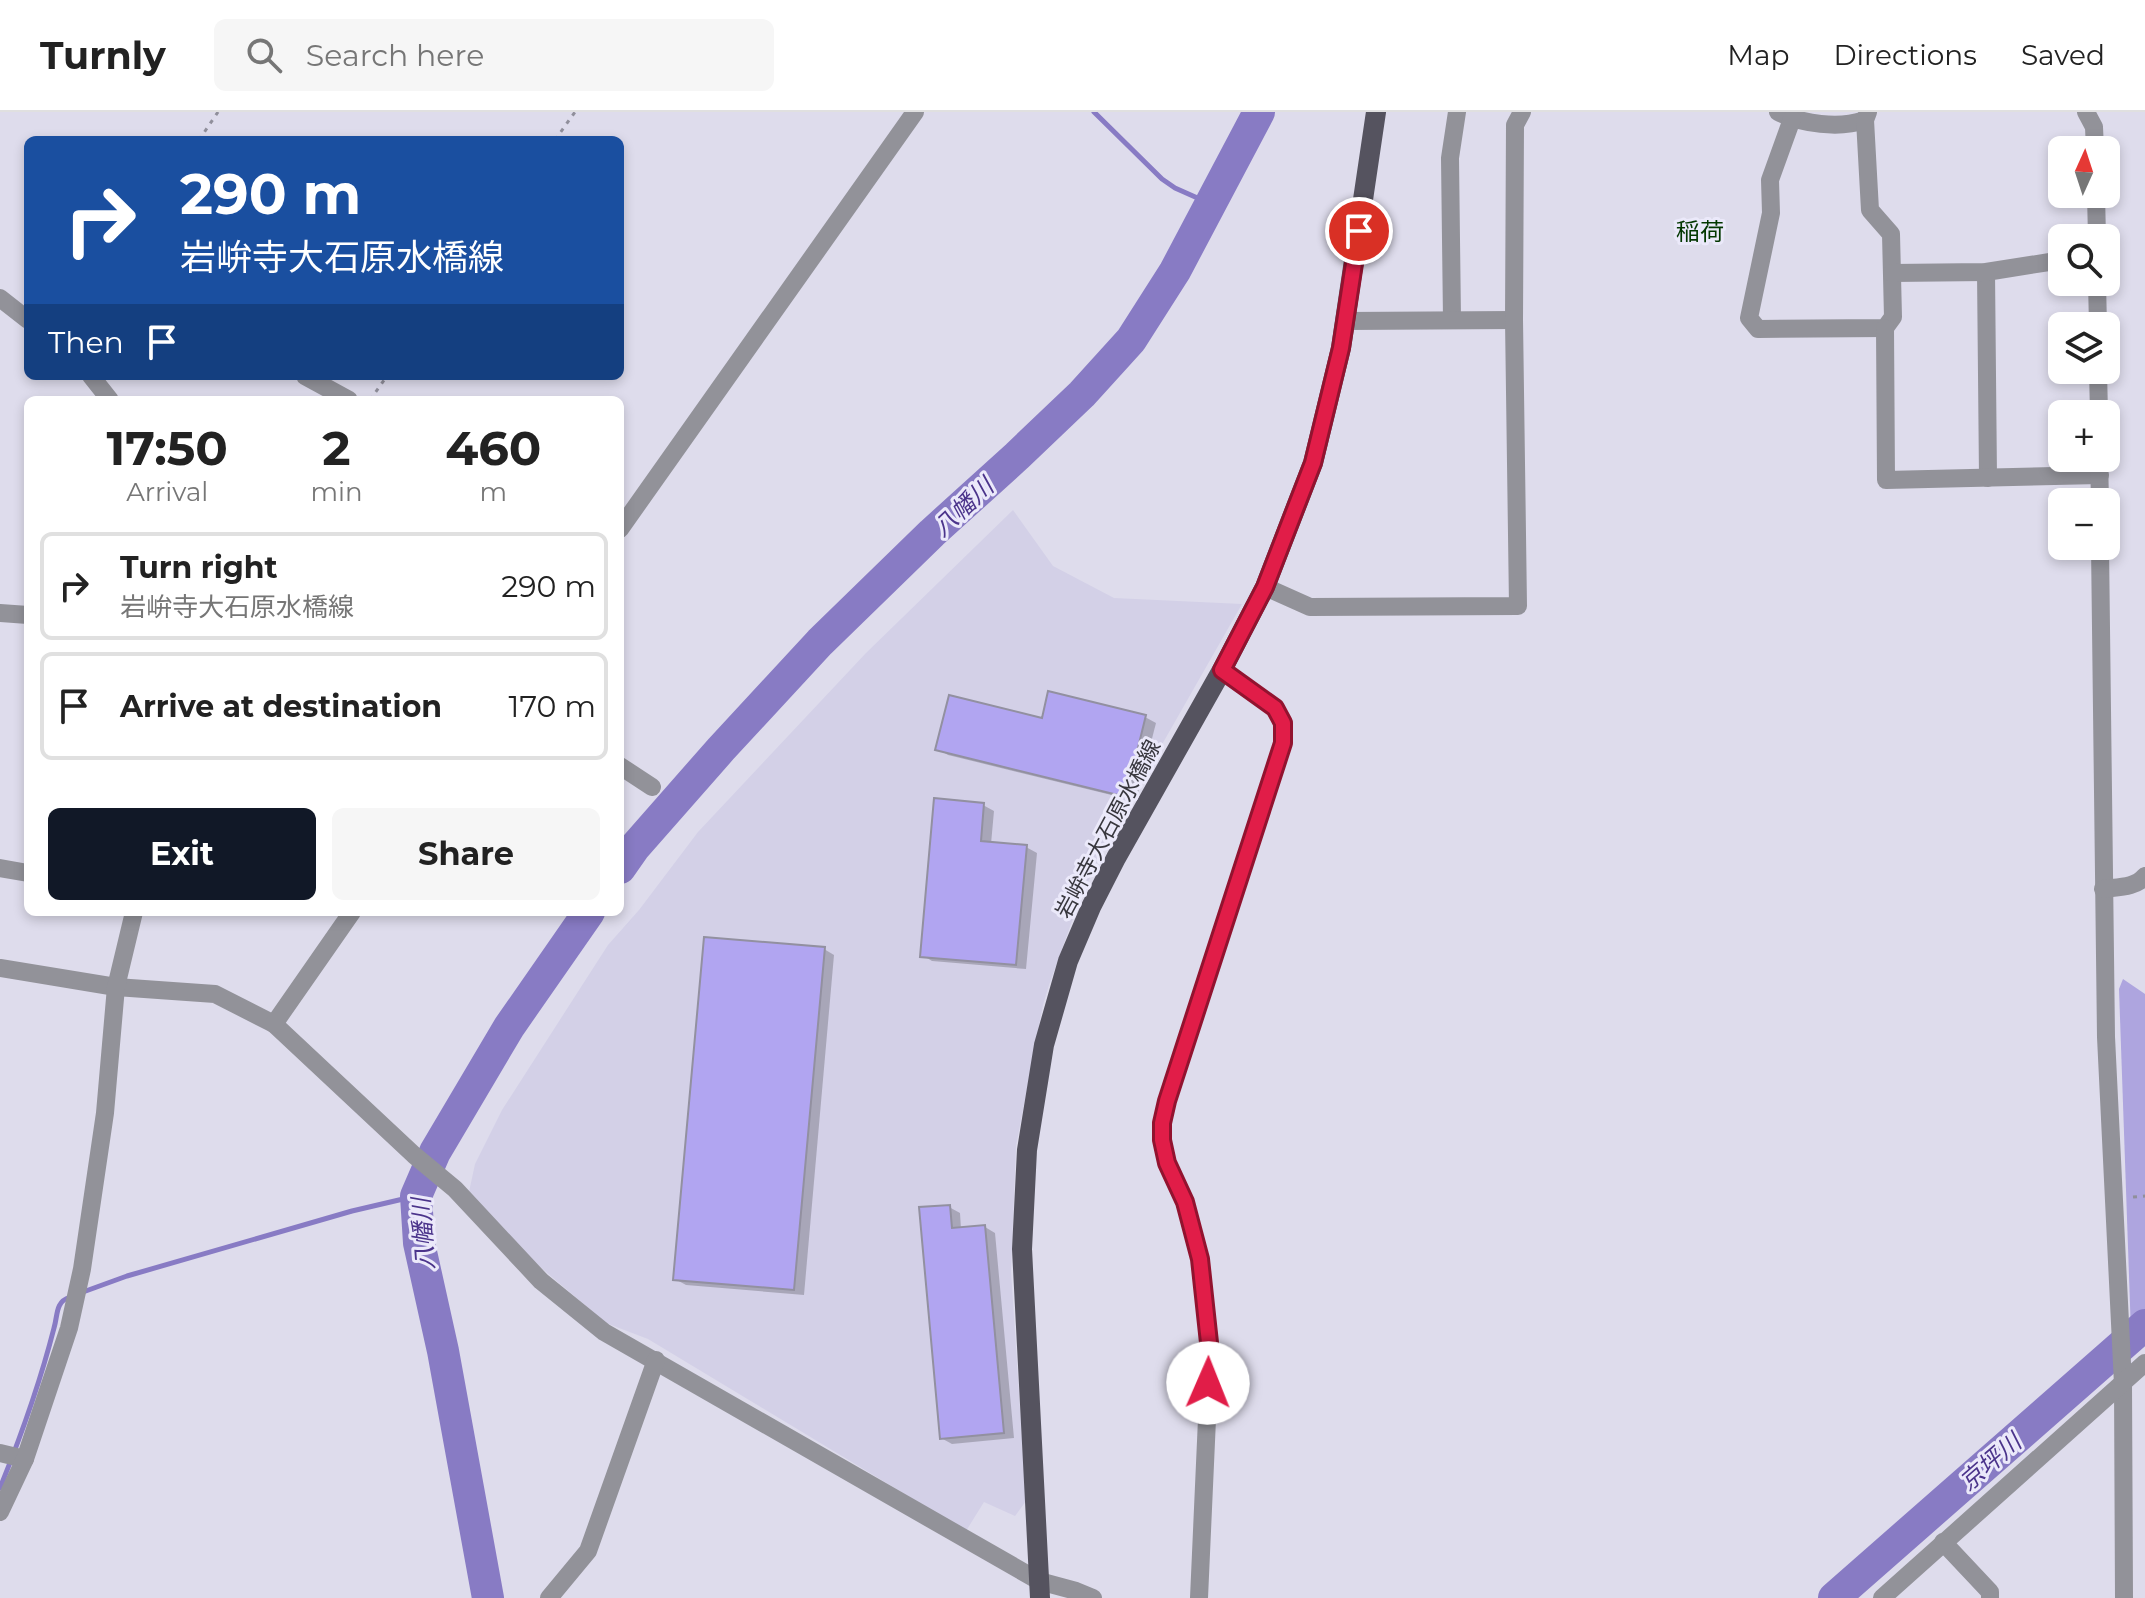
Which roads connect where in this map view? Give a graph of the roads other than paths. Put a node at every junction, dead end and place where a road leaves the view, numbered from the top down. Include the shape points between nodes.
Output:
1 (915, 112) edge
2 (1376, 112) edge
3 (1457, 112) edge
4 (1522, 112) edge
5 (2086, 112) edge
6 (1785, 116) edge
7 (1867, 116) edge
8 (2094, 136) edge
9 (2048, 262) edge
10 (1986, 272) junction
11 (1892, 273) junction
12 (0, 298) edge
13 (24, 317) edge
14 (1452, 320) junction
15 (1514, 320) junction
16 (1346, 321) junction
17 (1885, 328) junction
18 (94, 380) edge
19 (312, 380) edge
20 (107, 396) edge
21 (342, 396) edge
22 (2049, 472) edge
23 (1988, 478) junction
24 (624, 523) edge
25 (2100, 560) edge
26 (1265, 587) junction
27 (0, 613) edge
28 (24, 615) edge
29 (1222, 670) junction
30 (624, 769) edge
31 (652, 787) dead end
32 (0, 868) edge
33 (24, 872) edge
34 (2145, 876) edge
35 (2103, 889) junction
36 (133, 916) edge
37 (349, 916) edge
38 (0, 968) edge
39 (116, 987) junction
40 (274, 1024) junction
41 (656, 1360) junction
42 (2145, 1363) edge
43 (2123, 1384) junction
44 (0, 1453) edge
45 (25, 1459) junction
46 (0, 1512) edge
47 (1943, 1542) junction
48 (1039, 1589) edge
49 (549, 1598) edge
50 (1093, 1598) edge
51 (1199, 1598) edge
52 (1882, 1598) edge
53 (1990, 1598) edge
54 (2124, 1598) edge

1 - 24 street
2 - 16 main road, 岩峅寺大石原水橋線
3 - 14 street via 1450,158
4 - 15 street via 1515,125
5 - 8 street
6 - 7 street via 1855,123
6 - 17 street via 1749,318 1758,329
7 - 11 street via 1870,210 1891,234
9 - 10 street
10 - 11 street
10 - 23 street
11 - 17 street via 1893,317
12 - 13 street
14 - 15 street
14 - 16 street
15 - 26 street via 1518,606 1310,607
16 - 26 main road, 岩峅寺大石原水橋線 via 1313,463
17 - 23 street via 1886,480
18 - 20 street
19 - 21 street
22 - 23 street
25 - 35 street
26 - 29 main road, 岩峅寺大石原水橋線
27 - 28 street
29 - 48 main road, 岩峅寺大石原水橋線 via 1091,907 1068,961 1044,1045 1027,1150 1022,1249
29 - 51 street via 1275,708 1283,723 1283,743 1162,1123 1167,1163 1185,1202 1200,1259 1210,1352
30 - 31 street
32 - 33 street
34 - 35 street via 2128,886
35 - 43 street
36 - 39 street
37 - 40 street
38 - 39 street
39 - 40 street via 215,994
39 - 45 street via 105,1113 82,1269 69,1328
40 - 41 street via 455,1189 541,1281 604,1332
41 - 48 street
41 - 49 street via 588,1551
42 - 43 street
43 - 47 street
43 - 54 street
44 - 45 street
45 - 46 street
47 - 52 street
47 - 53 street
48 - 50 street via 1076,1591

